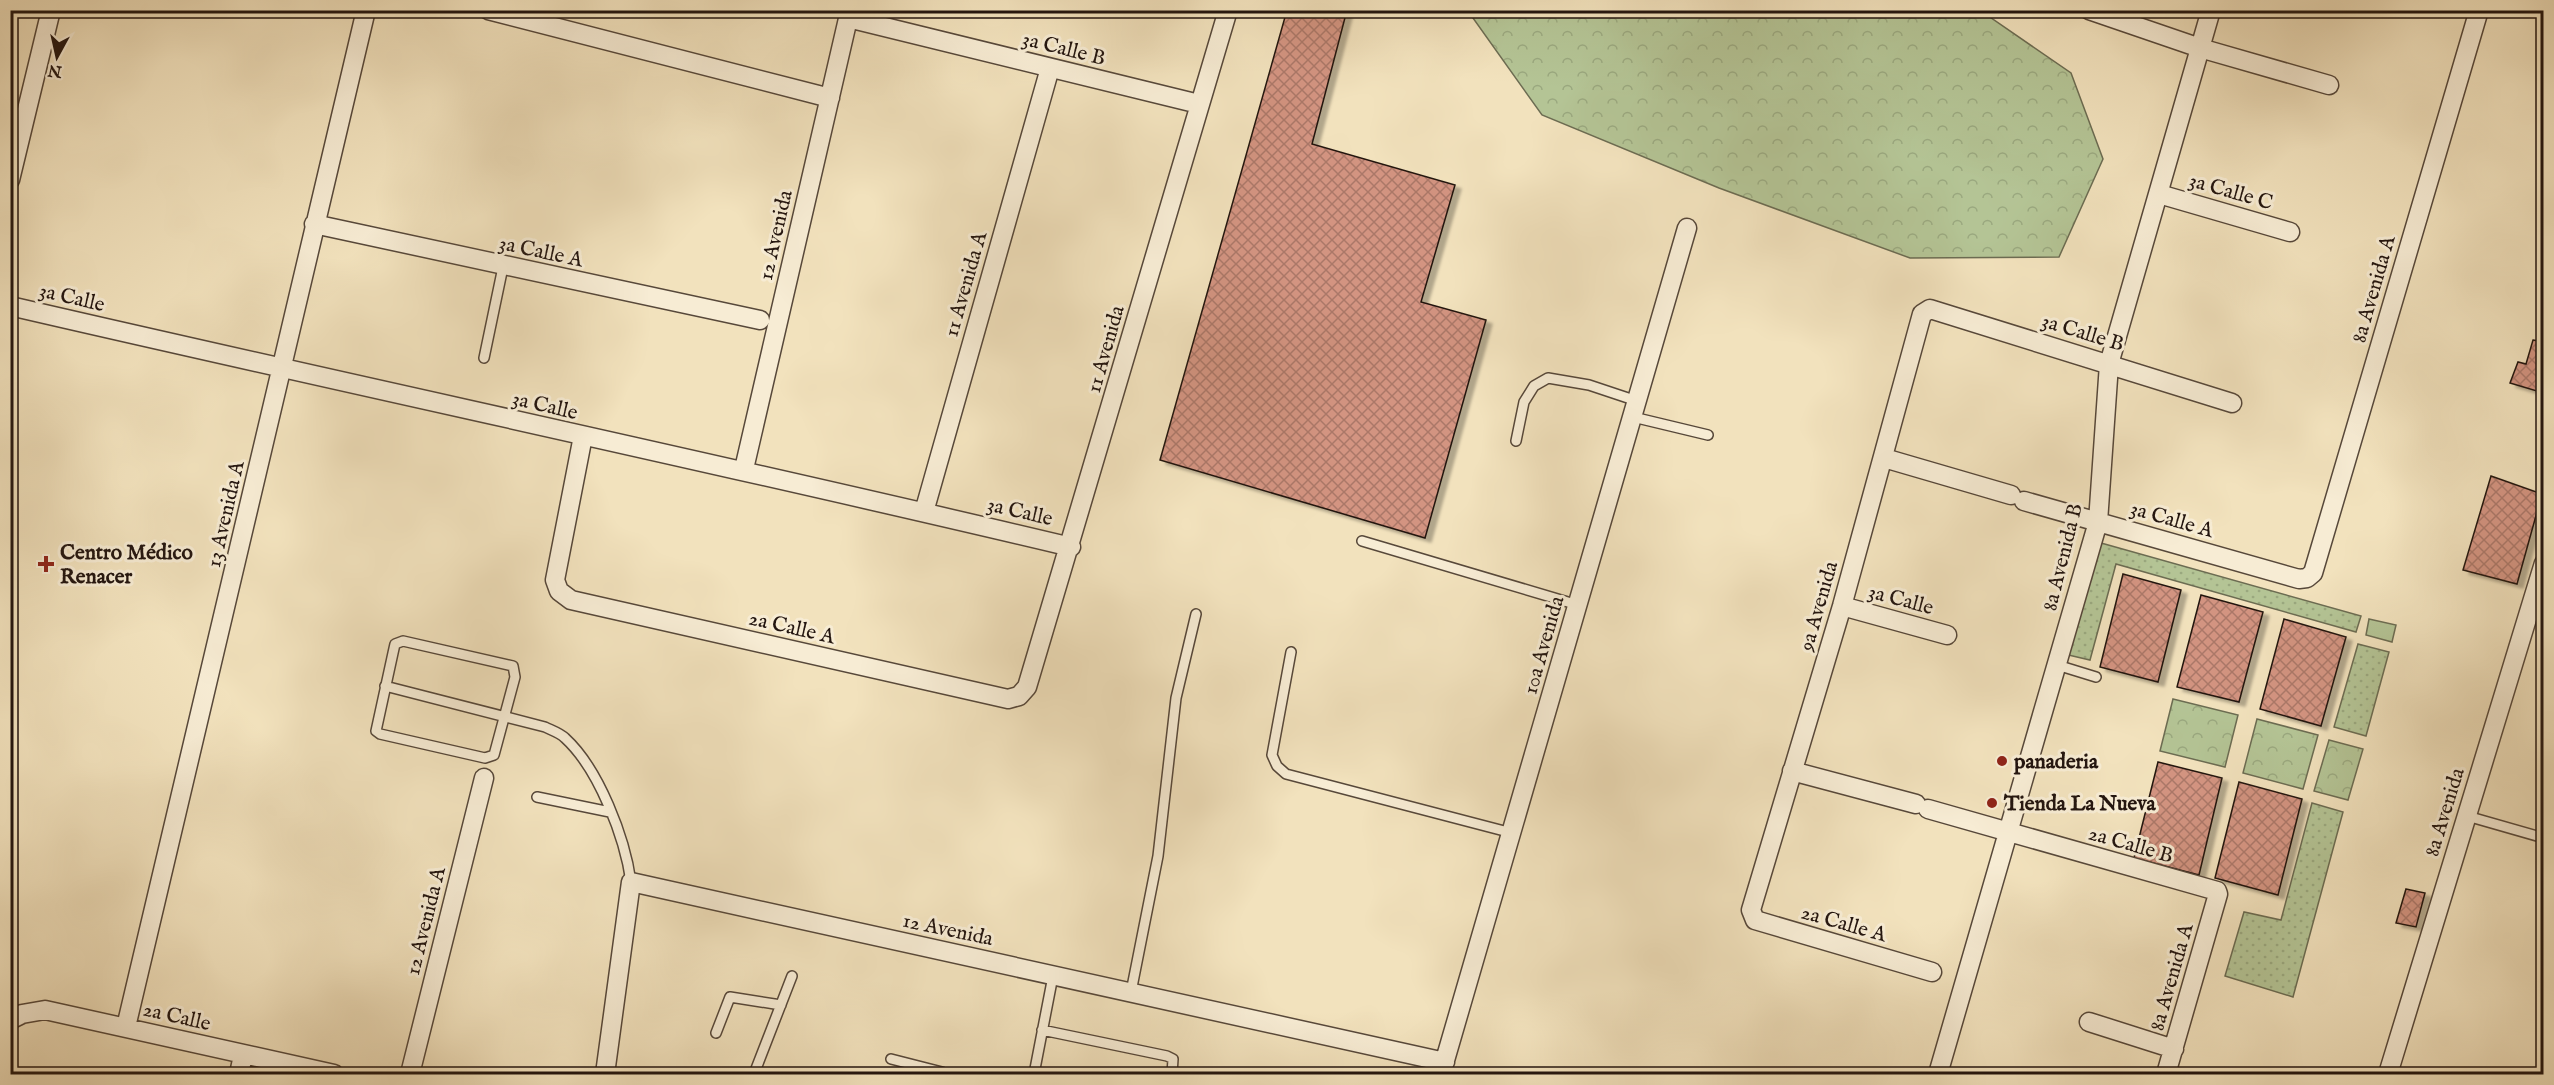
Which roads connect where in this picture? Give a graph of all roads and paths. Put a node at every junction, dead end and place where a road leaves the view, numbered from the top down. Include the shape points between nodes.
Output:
1 (51, 10) edge
2 (366, 10) edge
3 (488, 10) edge
4 (1228, 10) edge
5 (2089, 10) edge
6 (2211, 10) edge
7 (2479, 10) edge
8 (849, 14) edge
9 (2200, 48) junction
10 (1050, 68) junction
11 (2329, 85) dead end
12 (830, 98) junction
13 (1199, 104) junction
14 (10, 180) edge
15 (2159, 194) junction
16 (314, 224) junction
17 (1688, 228) dead end
18 (2290, 232) dead end
19 (503, 267) junction
20 (10, 306) edge
21 (1922, 314) joint
22 (760, 320) dead end
23 (484, 358) dead end
24 (2109, 363) junction
25 (282, 369) junction
26 (2232, 403) dead end
27 (1635, 409) junction
28 (1708, 435) dead end
29 (583, 436) junction
30 (1516, 441) dead end
31 (1884, 458) junction
32 (744, 469) junction
33 (924, 512) junction
34 (2098, 522) junction
35 (1362, 541) dead end
36 (1071, 547) junction
37 (2544, 563) edge
38 (2307, 578) joint
39 (1578, 605) junction
40 (1842, 606) junction
41 (1196, 614) dead end
42 (1947, 635) dead end
43 (1291, 652) dead end
44 (2056, 665) junction
45 (2096, 676) dead end
46 (385, 686) junction
47 (1019, 696) joint
48 (504, 716) junction
49 (1792, 771) junction
50 (484, 778) dead end
51 (537, 797) dead end
52 (610, 812) junction
53 (2467, 816) junction
54 (2009, 832) junction
55 (1512, 833) junction
56 (2544, 838) edge
57 (631, 882) junction
58 (2217, 892) joint
59 (1751, 910) joint
60 (1932, 972) dead end
61 (792, 976) dead end
62 (1053, 976) junction
63 (1131, 992) junction
64 (781, 1005) junction
65 (10, 1020) edge
66 (2090, 1022) dead end
67 (126, 1027) junction
68 (1042, 1030) junction
69 (716, 1033) dead end
70 (2174, 1049) junction
71 (243, 1055) junction
72 (891, 1059) dead end
73 (1443, 1068) edge
74 (239, 1074) edge
75 (334, 1074) edge
76 (410, 1074) edge
77 (604, 1074) edge
78 (753, 1074) edge
79 (945, 1074) edge
80 (1034, 1074) edge
81 (1172, 1074) edge
82 (1938, 1074) edge
83 (2166, 1074) edge
84 (2388, 1074) edge

1 - 14 street
2 - 16 street, 13 Avenida A
3 - 12 street
4 - 13 street, 11 Avenida
5 - 9 street
6 - 9 street, 8a Avenida B
7 - 38 street, 8a Avenida A via 2313,573
8 - 10 street, 3a Calle B
8 - 12 street, 12 Avenida
9 - 11 street
9 - 15 street, 8a Avenida B
10 - 13 street, 3a Calle B
10 - 33 street, 11 Avenida A
12 - 32 street, 12 Avenida
13 - 36 street, 11 Avenida
15 - 18 street, 3a Calle C
15 - 24 street, 8a Avenida B
16 - 19 street, 3a Calle A
16 - 25 street, 13 Avenida A
17 - 27 street, 10a Avenida
19 - 22 street, 3a Calle A
19 - 23 lane
20 - 25 street, 3a Calle
21 - 24 street, 3a Calle B via 1930,309
21 - 31 street, 9a Avenida
24 - 26 street, 3a Calle B
24 - 34 street, 8a Avenida B
25 - 29 street, 3a Calle
25 - 67 street, 13 Avenida A
27 - 28 lane
27 - 30 lane via 1589,385 1548,378 1534,386 1524,402
27 - 39 street, 10a Avenida
29 - 32 street, 3a Calle
29 - 47 street, 2a Calle A via 555,580 559,591 571,600 1008,699
31 - 34 street, 3a Calle A
31 - 40 street, 9a Avenida
32 - 33 street, 3a Calle
33 - 36 street, 3a Calle
34 - 38 street, 3a Calle A via 2299,579
34 - 44 street, 8a Avenida B
35 - 39 lane
36 - 47 street, 11 Avenida via 1027,687
37 - 53 street, 8a Avenida
39 - 55 street, 10a Avenida
40 - 42 street, 3a Calle
40 - 49 street, 9a Avenida
41 - 63 lane via 1176,698 1158,856
43 - 55 lane via 1272,754 1286,774
44 - 45 lane
44 - 54 street, 8a Avenida B
46 - 48 lane
46 - 48 lane via 376,726 380,734 490,757 494,755
46 - 48 lane via 396,644 403,641 513,666 515,677
48 - 52 lane via 564,736 588,767
49 - 54 street, 2a Calle B
49 - 59 street, 9a Avenida
50 - 76 street, 12 Avenida A
51 - 52 lane
52 - 57 lane via 625,847
53 - 56 lane
53 - 84 street, 8a Avenida
54 - 58 street, 2a Calle B
54 - 82 street, 8a Avenida B
55 - 73 street, 10a Avenida
57 - 62 street, 12 Avenida
57 - 77 street
58 - 70 street, 8a Avenida A
59 - 60 street, 2a Calle A via 1755,920
61 - 64 lane
62 - 63 street, 12 Avenida
62 - 68 lane
63 - 73 street, 12 Avenida
64 - 69 lane via 730,997
64 - 78 lane
65 - 67 street, 2a Calle via 45,1010
66 - 70 street
67 - 71 street, 2a Calle
68 - 80 lane
68 - 81 lane via 1167,1056 1173,1059
70 - 83 street, 8a Avenida A
71 - 74 street
71 - 75 street, 2a Calle
72 - 79 lane

